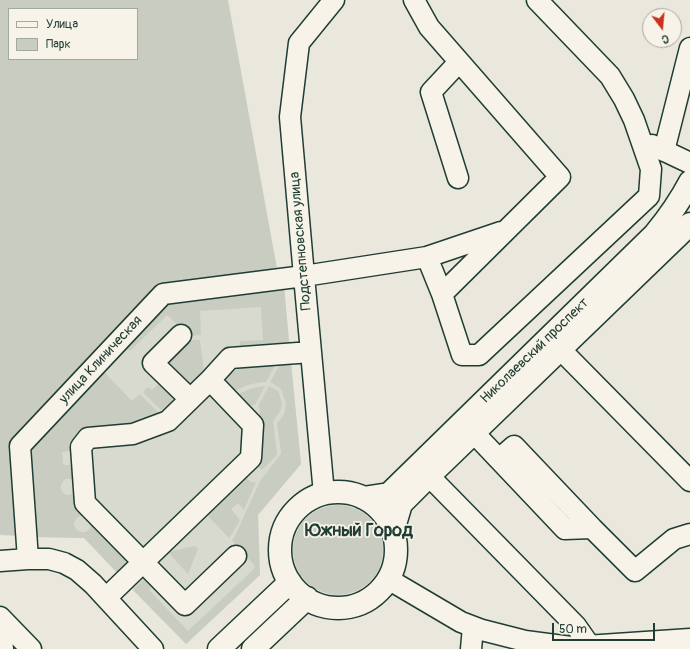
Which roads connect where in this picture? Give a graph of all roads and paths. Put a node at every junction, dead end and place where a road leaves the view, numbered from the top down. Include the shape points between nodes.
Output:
1 (334, 0) edge
2 (414, 0) edge
3 (537, 0) edge
4 (690, 48) edge
5 (459, 62) junction
6 (641, 140) junction
7 (664, 151) junction
8 (690, 163) edge
9 (458, 178) dead end
10 (690, 182) edge
11 (690, 224) edge
12 (506, 231) junction
13 (427, 257) junction
14 (304, 276) junction
15 (442, 294) junction
16 (181, 335) dead end
17 (560, 349) junction
18 (311, 352) junction
19 (210, 380) junction
20 (190, 399) junction
21 (474, 433) junction
22 (429, 476) junction
23 (690, 481) edge
24 (324, 494) junction
25 (363, 498) junction
26 (393, 531) junction
27 (690, 534) edge
28 (236, 556) dead end
29 (28, 559) junction
30 (0, 561) edge
31 (143, 562) junction
32 (388, 579) junction
33 (290, 582) junction
34 (106, 598) junction
35 (307, 598) junction
36 (0, 618) edge
37 (0, 623) edge
38 (473, 626) junction
39 (690, 639) edge
40 (590, 646) junction
41 (2, 649) edge
42 (31, 649) edge
43 (153, 649) edge
44 (219, 649) edge
45 (253, 649) edge
46 (471, 649) edge

1 - 14 street, Подстепновская улица via 299,42 290,117
2 - 5 street via 429,28
3 - 6 street via 610,76 624,99
4 - 7 street
5 - 9 street via 431,92
5 - 12 street via 560,177
6 - 7 street
6 - 15 street via 651,169 649,196 479,355 462,355
7 - 8 street
10 - 25 main road, Николаевский проспект via 668,218 654,234 389,494
11 - 17 main road, Николаевский проспект
12 - 13 street, улица Клиническая
12 - 15 street
13 - 14 street, улица Клиническая
13 - 15 street
14 - 18 street, Подстепновская улица
14 - 29 street, улица Клиническая via 163,294 20,446
16 - 20 street via 153,363
17 - 21 main road, Николаевский проспект
17 - 23 street
18 - 19 street via 230,358
18 - 24 street, Подстепновская улица
19 - 20 street
19 - 31 street via 253,425 251,458
20 - 31 street via 168,421 134,434 88,438 81,447 85,502
21 - 22 main road, Николаевский проспект
21 - 27 street via 565,529 592,528 635,571 674,539
22 - 26 main road, Николаевский проспект via 401,504
22 - 40 street via 576,626
24 - 25 main road via 335,492 354,494
24 - 33 main road via 299,507 287,523 281,541 281,561
25 - 26 main road via 385,515
26 - 32 main road via 396,549 394,567
28 - 31 street via 185,604
29 - 30 street
29 - 34 street via 49,559 64,563 77,570
31 - 34 street
32 - 35 main road via 372,597 356,605 337,608 318,604
32 - 38 street via 461,622
33 - 35 main road
33 - 44 main road
34 - 43 street
35 - 45 main road
36 - 42 street
37 - 41 street
38 - 40 street via 525,641 571,647
38 - 46 street
39 - 40 street

